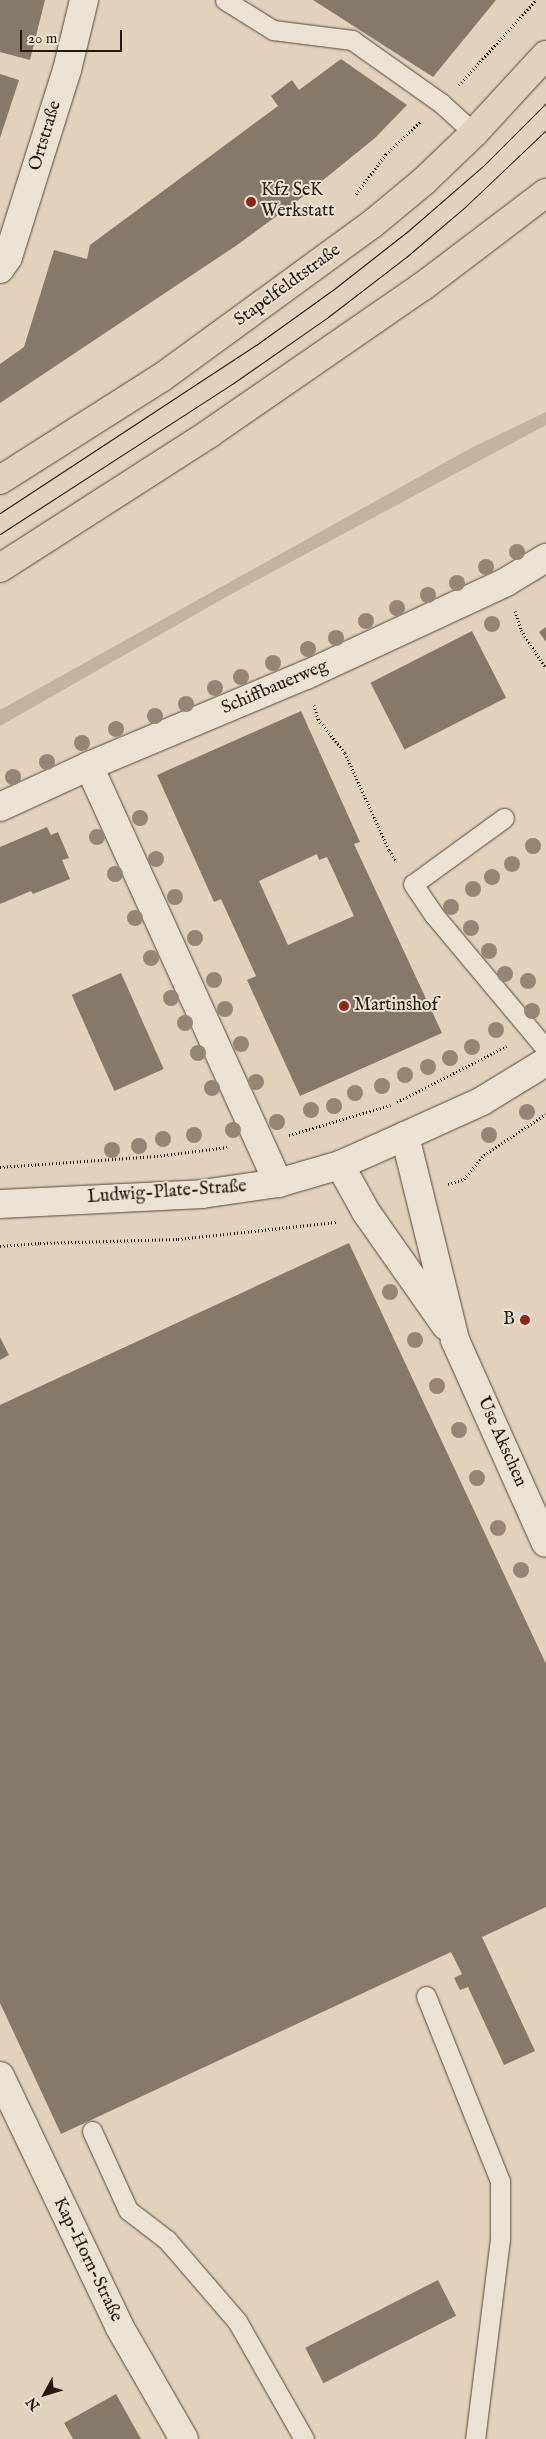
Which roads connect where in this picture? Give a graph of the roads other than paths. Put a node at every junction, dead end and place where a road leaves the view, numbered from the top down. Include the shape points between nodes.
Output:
1 (84, 0) edge
2 (225, 0) edge
3 (546, 55) edge
4 (474, 133) junction
5 (546, 193) edge
6 (0, 269) edge
7 (0, 480) edge
8 (546, 558) edge
9 (0, 568) edge
10 (89, 766) junction
11 (0, 807) edge
12 (504, 818) dead end
13 (546, 1049) edge
14 (546, 1062) edge
15 (405, 1136) junction
16 (340, 1165) junction
17 (278, 1183) junction
18 (0, 1204) edge
19 (455, 1340) junction
20 (546, 1543) edge
21 (426, 1996) dead end
22 (0, 2076) edge
23 (92, 2131) dead end
24 (184, 2439) edge
25 (304, 2439) edge
26 (475, 2439) edge

1 - 6 street, Ortstraße via 64,79 8,257
2 - 4 lane via 273,30 352,40 441,103
3 - 4 main road, Stapelfeldtstraße
4 - 7 main road, Stapelfeldtstraße via 371,226 161,378
5 - 9 main road via 422,287 227,422
8 - 10 street, Schiffbauerweg via 506,582 306,675
10 - 11 street, Schiffbauerweg
10 - 17 street
12 - 13 lane via 413,884
14 - 15 street, Ludwig-Plate-Straße via 482,1101
15 - 16 street, Ludwig-Plate-Straße
15 - 19 street, Use Akschen
16 - 17 street, Ludwig-Plate-Straße
16 - 19 street, Use Akschen via 366,1212
17 - 18 street, Ludwig-Plate-Straße via 202,1194
19 - 20 street, Use Akschen
21 - 26 lane via 500,2181 500,2239
22 - 24 street, Kap-Horn-Straße via 119,2326
23 - 25 lane via 128,2210 167,2240 237,2321

